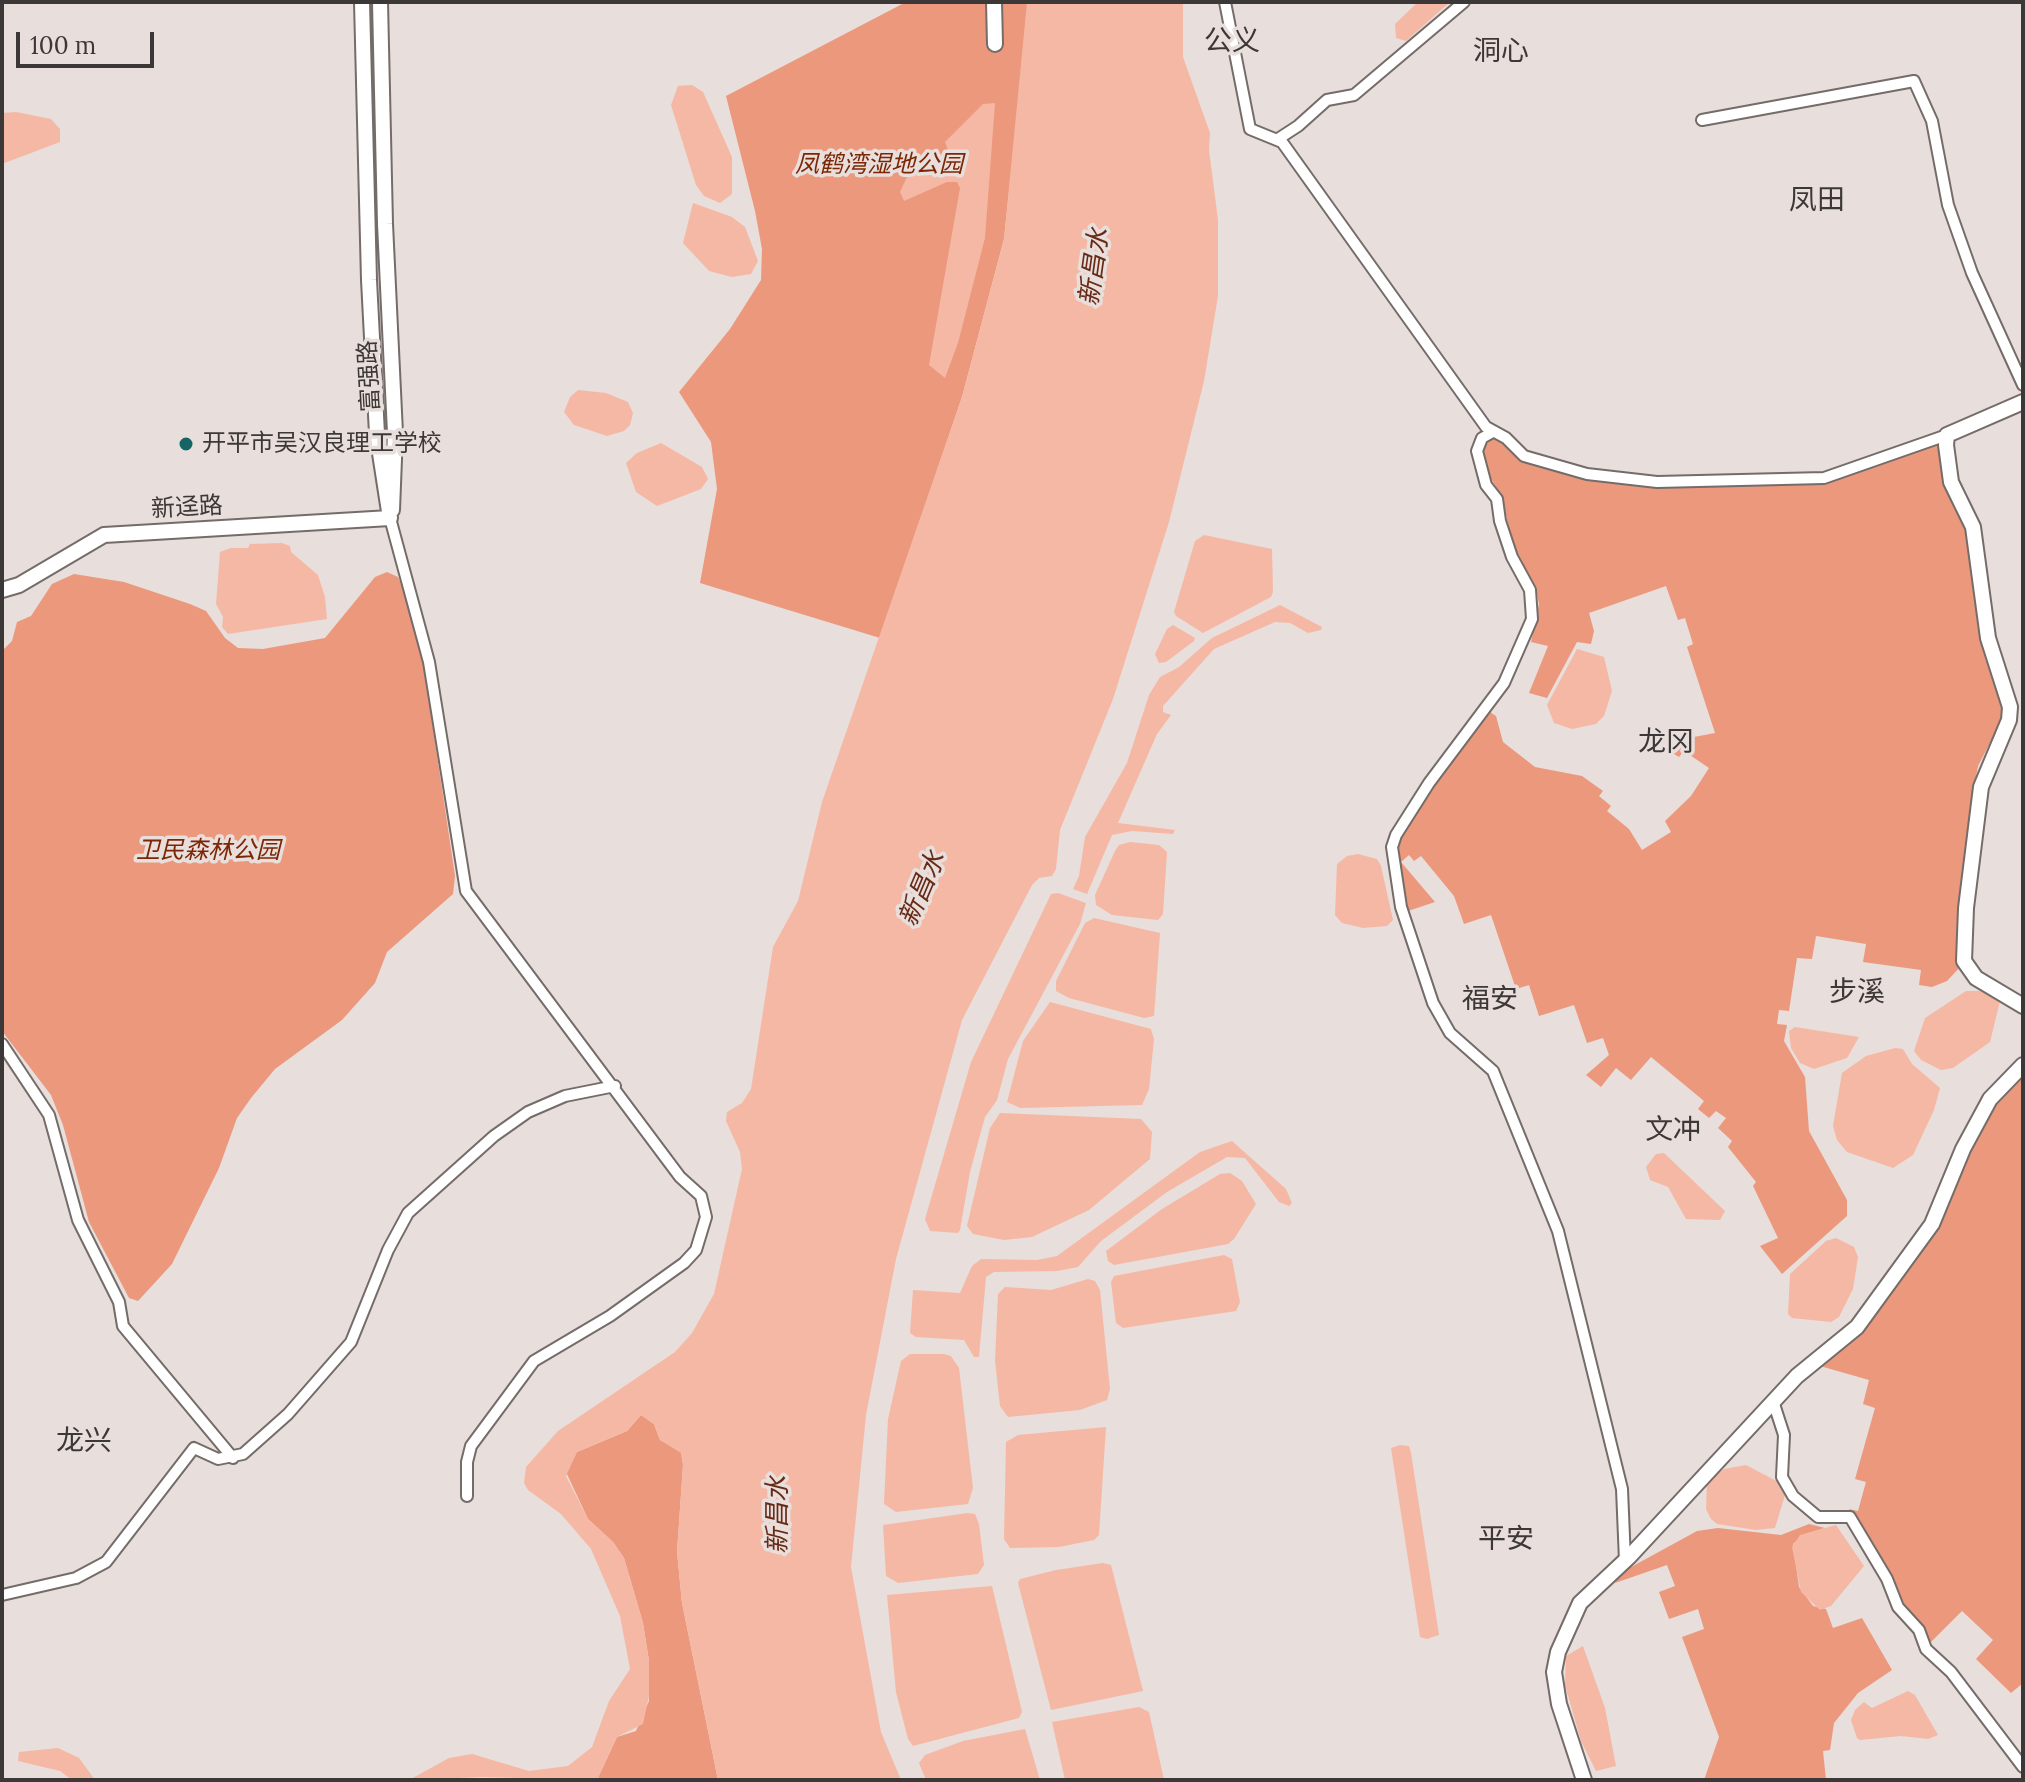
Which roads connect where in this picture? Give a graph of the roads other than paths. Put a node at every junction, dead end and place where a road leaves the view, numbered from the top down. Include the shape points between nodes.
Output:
1 (362, 2) edge
2 (380, 2) edge
3 (994, 2) edge
4 (1225, 2) edge
5 (1464, 2) edge
6 (995, 44) dead end
7 (1702, 120) dead end
8 (1278, 139) junction
9 (2023, 385) edge
10 (2023, 402) edge
11 (1491, 433) junction
12 (1947, 435) junction
13 (390, 518) junction
14 (2, 590) edge
15 (2023, 1006) edge
16 (2, 1044) edge
17 (2023, 1065) edge
18 (615, 1086) junction
19 (1773, 1401) junction
20 (233, 1458) junction
21 (467, 1496) dead end
22 (1625, 1561) junction
23 (2, 1595) edge
24 (2023, 1767) edge
25 (1584, 1780) edge

1 - 13 street, 富强路 via 377,434
2 - 13 street, 富强路 via 395,433
3 - 6 street
4 - 8 street via 1249,126
5 - 8 street via 1354,95 1327,100
7 - 9 street via 1914,81 1932,121 1948,205 1972,273
8 - 11 street
10 - 12 street
11 - 12 street via 1506,438 1529,459 1550,465 1683,483 1831,477
11 - 22 street via 1482,438 1477,451 1512,557 1530,590 1532,619 1504,683 1429,783 1392,847 1401,907 1433,1003 1450,1033 1493,1071 1558,1231 1622,1489
12 - 15 street via 1951,482 1973,527 1988,638 2010,707 1981,787 1964,961 1976,978
13 - 14 street, 新迳路 via 104,535
13 - 18 street via 429,662 466,891
16 - 20 street via 49,1115 78,1220 119,1302 123,1326
17 - 19 street via 1990,1099 1932,1224 1867,1314
18 - 20 street via 565,1096 528,1112 408,1213 351,1342 288,1414
18 - 21 street via 680,1177 701,1196 704,1234 684,1263 534,1361 471,1446
19 - 22 street
19 - 24 street via 1784,1438 1782,1477 1793,1496 1818,1517 1850,1517 1926,1649 1951,1672
20 - 23 street via 212,1458 194,1448 106,1562 76,1578
22 - 25 street via 1580,1603 1555,1663 1554,1684

